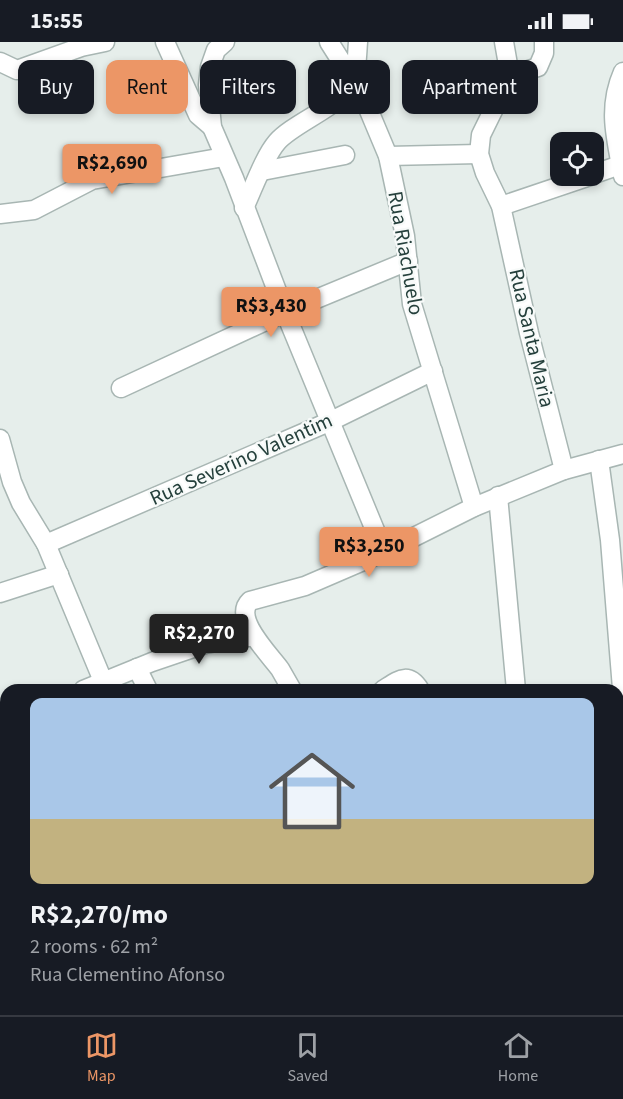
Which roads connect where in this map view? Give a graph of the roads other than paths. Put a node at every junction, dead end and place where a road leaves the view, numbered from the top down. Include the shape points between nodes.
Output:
1 (105, 42) edge
2 (165, 42) edge
3 (225, 42) edge
4 (329, 42) edge
5 (358, 42) edge
6 (504, 42) edge
7 (544, 42) edge
8 (341, 60) edge
9 (356, 60) edge
10 (507, 60) edge
11 (0, 62) edge
12 (538, 68) edge
13 (623, 72) edge
14 (318, 114) edge
15 (372, 114) edge
16 (491, 114) edge
17 (212, 127) junction
18 (479, 154) junction
19 (345, 155) dead end
20 (388, 156) junction
21 (224, 157) junction
22 (622, 168) edge
23 (262, 171) junction
24 (604, 172) edge
25 (560, 186) edge
26 (501, 206) junction
27 (244, 208) junction
28 (0, 214) edge
29 (408, 261) junction
30 (285, 312) junction
31 (434, 371) junction
32 (121, 387) dead end
33 (331, 421) junction
34 (0, 439) edge
35 (623, 454) edge
36 (599, 460) junction
37 (564, 470) junction
38 (498, 496) junction
39 (474, 507) junction
40 (46, 544) junction
41 (384, 552) junction
42 (59, 574) junction
43 (0, 593) edge
44 (254, 636) junction
45 (137, 668) junction
46 (103, 681) junction
47 (96, 684) edge
48 (145, 684) edge
49 (288, 684) edge
50 (393, 684) edge
51 (416, 684) edge
52 (515, 684) edge
53 (622, 684) edge

1 - 11 street via 17,70
2 - 17 street via 198,115
3 - 17 street via 216,50 210,67
4 - 8 street, Rua Riachuelo
5 - 9 street
6 - 10 street
7 - 12 street
13 - 22 street via 614,98
14 - 23 street via 278,140
15 - 20 street, Rua Riachuelo
16 - 18 street via 481,135
17 - 21 street
18 - 20 street
18 - 26 street, Rua Santa Maria
19 - 23 street
20 - 29 street, Rua Riachuelo
21 - 27 street
21 - 28 street via 92,180 34,210
22 - 24 street
23 - 27 street
25 - 26 street
26 - 37 street, Rua Santa Maria
27 - 30 street
29 - 30 street
29 - 31 street, Rua Riachuelo via 412,304
30 - 32 street
30 - 33 street
31 - 33 street, Rua Severino Valentim
31 - 39 street, Rua Riachuelo
33 - 40 street, Rua Severino Valentim
33 - 41 street
34 - 40 street via 21,503
35 - 36 street
36 - 37 street
36 - 53 street
37 - 38 street
38 - 39 street
38 - 52 street
39 - 41 street
40 - 42 street
41 - 44 street via 305,586 250,601 245,612
42 - 43 street
42 - 46 street
44 - 45 street via 205,644
44 - 49 street
45 - 46 street
45 - 48 street
46 - 47 street
50 - 51 street via 408,678

